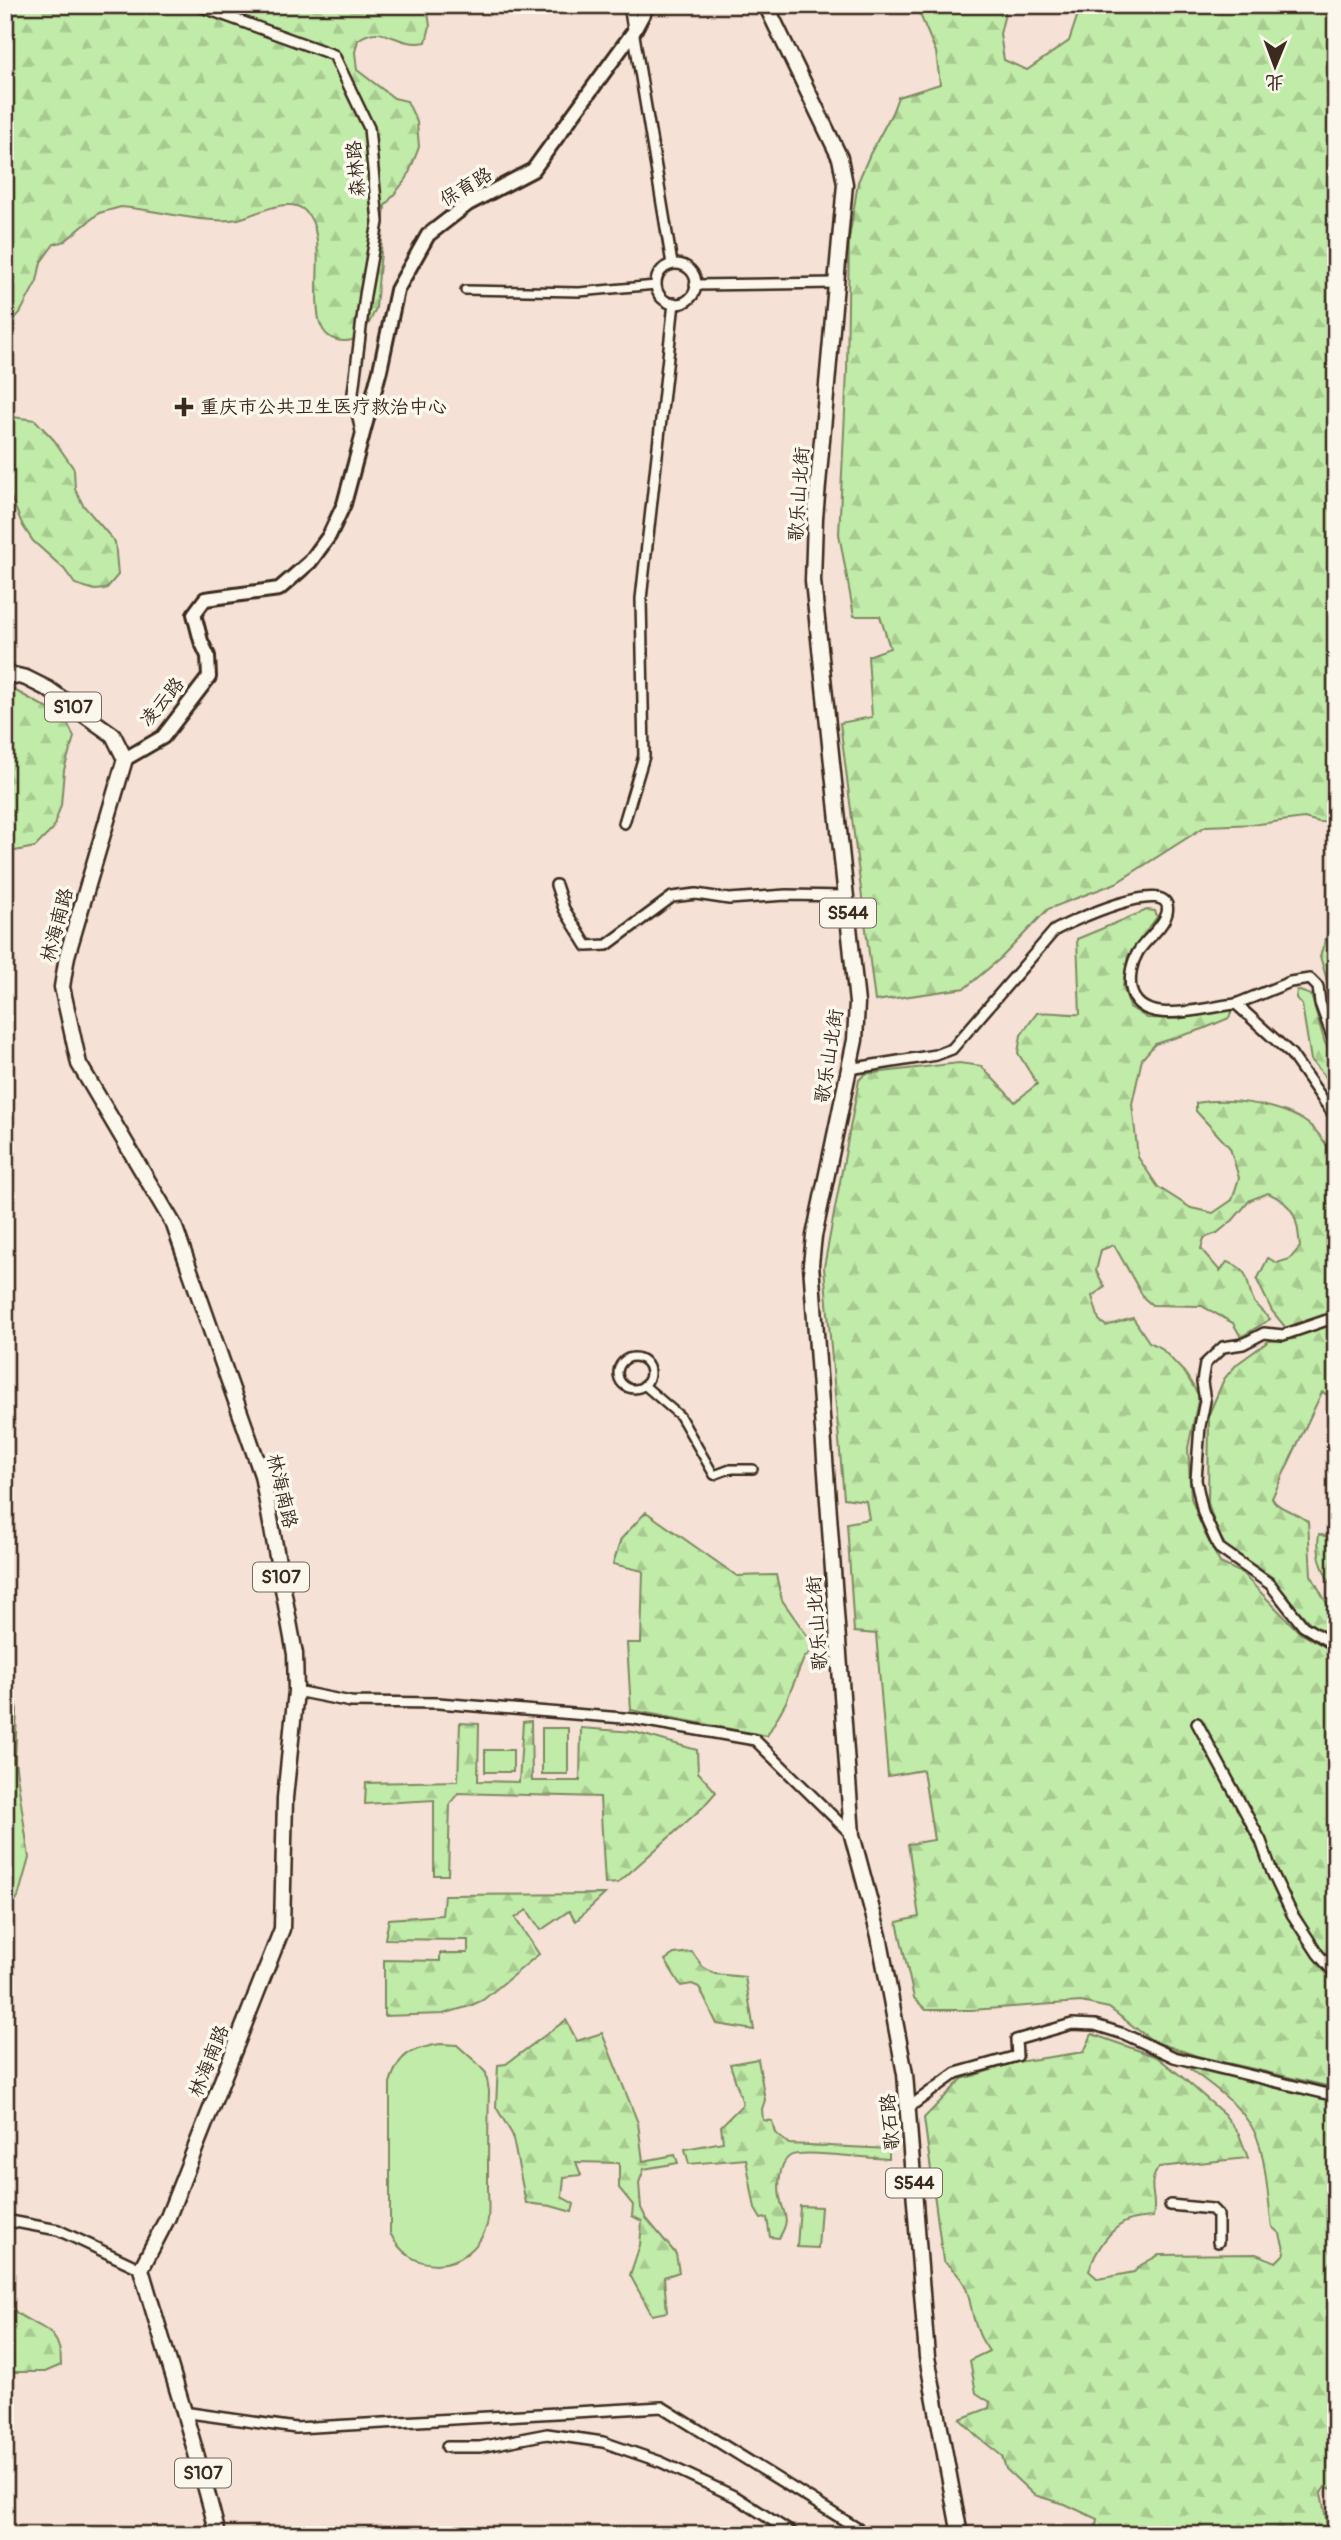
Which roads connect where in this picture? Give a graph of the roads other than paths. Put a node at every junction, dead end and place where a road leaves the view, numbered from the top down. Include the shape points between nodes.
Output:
1 (196, 5) edge
2 (629, 5) edge
3 (648, 5) edge
4 (766, 5) edge
5 (634, 31) junction
6 (672, 264) junction
7 (835, 283) junction
8 (656, 285) junction
9 (695, 285) junction
10 (465, 290) dead end
11 (674, 303) junction
12 (361, 432) junction
13 (5, 673) edge
14 (125, 759) junction
15 (624, 823) dead end
16 (556, 885) dead end
17 (846, 895) junction
18 (1236, 1004) junction
19 (1336, 1047) edge
20 (849, 1069) junction
21 (1336, 1118) edge
22 (1336, 1317) edge
23 (644, 1385) junction
24 (753, 1469) dead end
25 (1336, 1646) edge
26 (296, 1690) junction
27 (1197, 1723) dead end
28 (852, 1835) junction
29 (1336, 1975) edge
30 (1336, 2096) edge
31 (908, 2108) junction
32 (1170, 2205) dead end
33 (5, 2220) edge
34 (1218, 2242) dead end
35 (141, 2269) junction
36 (183, 2412) junction
37 (447, 2447) dead end
38 (218, 2535) edge
39 (795, 2535) edge
40 (868, 2535) edge
41 (960, 2535) edge

1 - 12 street, 森林路 via 334,55 369,128 378,222 353,393
2 - 5 street
3 - 5 main road, 保育路
4 - 7 main road, 歌乐山北街 / S544 via 840,158 845,184
5 - 6 street
5 - 12 main road, 保育路 via 533,170 468,204 428,234 397,290
6 - 8 street via 661,270
6 - 9 street via 691,270
7 - 9 street
7 - 17 main road, 歌乐山北街 / S544 via 813,581
8 - 10 street via 579,292
8 - 11 street via 659,295
9 - 11 street via 689,299
11 - 15 street via 641,599 644,756
12 - 14 main road, 凌云路 via 344,504 329,536 310,562 278,589 205,599 194,614 208,656 209,677 163,737
13 - 14 main road, 凌云路 / S107 via 48,690 113,735
14 - 26 main road, 林海南路 / S107 via 62,987 79,1064 174,1225 262,1475 295,1654
16 - 17 street via 564,909 587,946 607,945 672,897
17 - 20 main road, 歌乐山北街 / S544 via 857,1003
18 - 19 street via 1290,982 1310,979 1318,988
18 - 20 street via 1153,1012 1135,1001 1131,971 1167,906 1153,897 1135,898 1071,920 1054,931 952,1049
18 - 21 street via 1291,1054
20 - 28 main road, 歌乐山北街 / S544 via 811,1264
22 - 25 street via 1283,1335 1264,1333 1243,1344 1223,1347 1205,1364 1196,1480 1203,1513 1219,1548 1270,1584 1303,1626
23 - 23 street via 630,1389 622,1383 618,1374 625,1361 645,1362 650,1371
23 - 24 street via 680,1416 714,1475
26 - 28 street via 351,1702 438,1703 635,1719 755,1740
26 - 35 main road, 林海南路 / S107 via 285,1798 282,1929 169,2217
27 - 29 street via 1261,1841 1292,1914
28 - 31 main road, 歌石路 / S544 via 878,1936
30 - 31 street via 1174,2056 1095,2025 1072,2024 1016,2040 1017,2056 956,2073
31 - 41 main road, 歌石路 / S544 via 927,2357
32 - 34 street via 1212,2209 1218,2215
33 - 35 street via 58,2230
35 - 36 main road, S107
36 - 38 main road, S107
36 - 40 street via 296,2428 662,2407
37 - 39 street via 547,2434 603,2442 661,2462 736,2497

